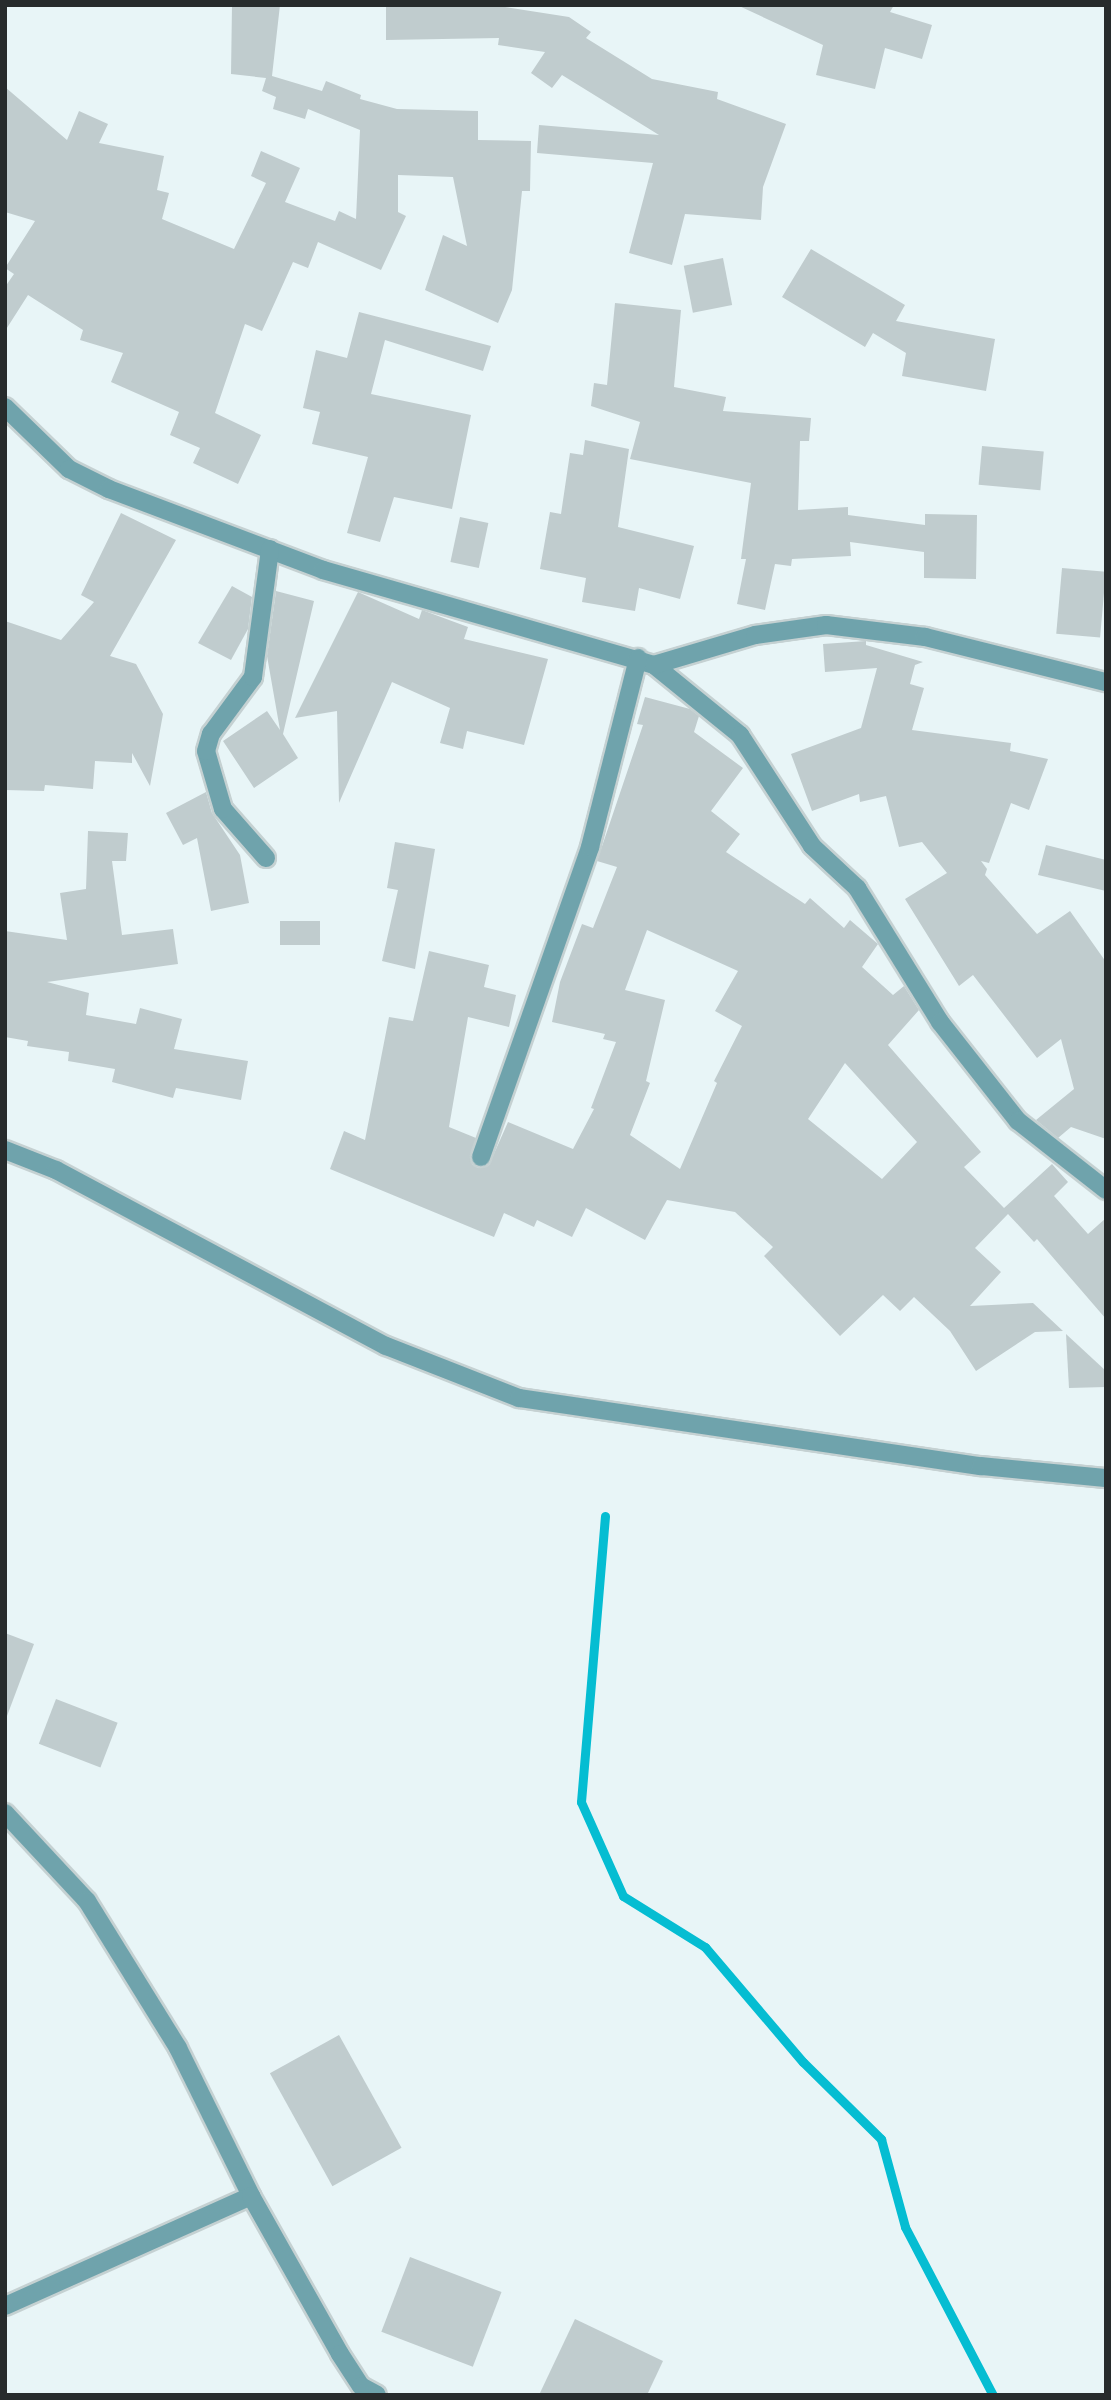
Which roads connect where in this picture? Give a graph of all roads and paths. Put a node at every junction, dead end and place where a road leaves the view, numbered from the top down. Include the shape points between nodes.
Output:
1 (5, 407) edge
2 (270, 550) junction
3 (646, 661) junction
4 (1106, 682) edge
5 (266, 858) dead end
6 (5, 1150) edge
7 (481, 1157) dead end
8 (1106, 1190) edge
9 (1106, 1478) edge
10 (5, 1813) edge
11 (251, 2196) junction
12 (5, 2306) edge
13 (377, 2395) edge

1 - 2 street via 69,469
2 - 3 street via 323,570
2 - 5 street via 253,677 211,734 206,751 223,809
3 - 4 street via 755,635 826,625 925,637
3 - 7 street via 590,847
3 - 8 street via 740,735 812,846 856,888 940,1022 1018,1121
6 - 9 street via 56,1170 386,1346 519,1398 981,1466
10 - 11 street via 86,1901 178,2048
11 - 12 street
11 - 13 street via 340,2354 361,2386

